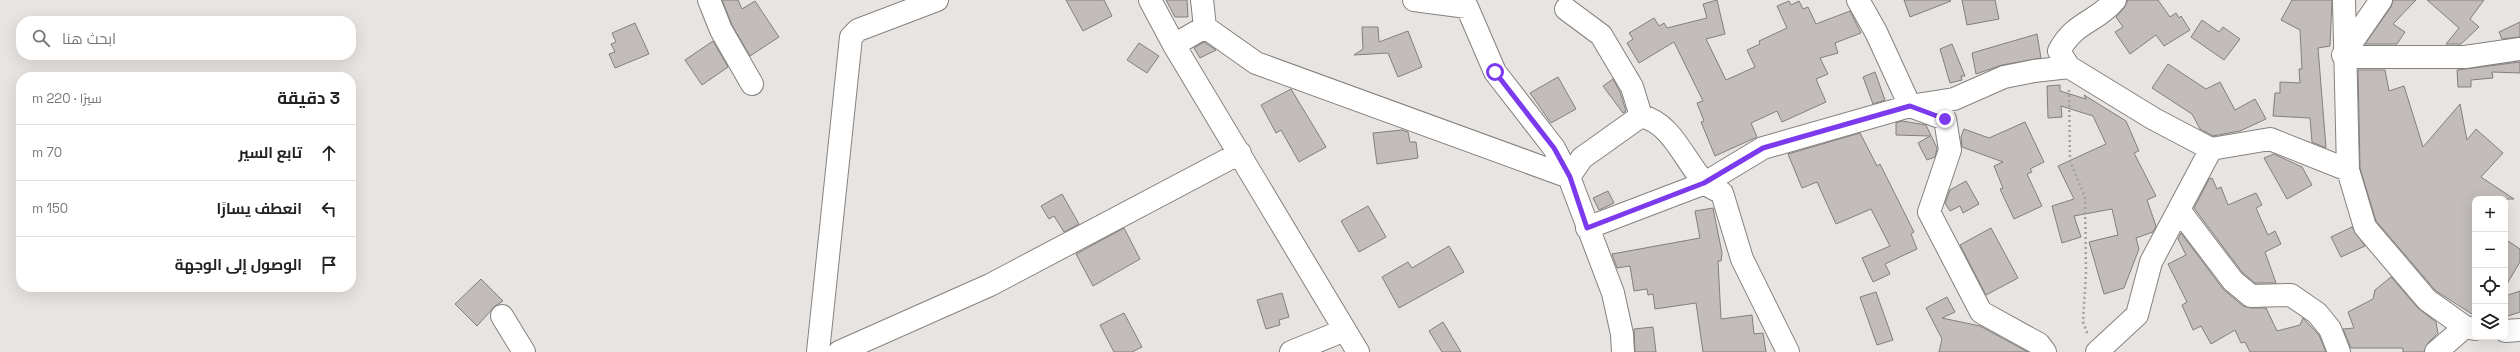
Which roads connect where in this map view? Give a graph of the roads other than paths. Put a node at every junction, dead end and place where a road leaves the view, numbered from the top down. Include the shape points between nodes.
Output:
1 (709, 0) edge
2 (937, 0) edge
3 (1150, 0) edge
4 (1202, 0) edge
5 (1414, 0) edge
6 (1858, 0) edge
7 (2115, 0) edge
8 (2344, 0) edge
9 (2381, 0) edge
10 (1566, 9) dead end
11 (1205, 27) junction
12 (1174, 45) junction
13 (2520, 49) edge
14 (2344, 55) junction
15 (2069, 68) junction
16 (752, 84) dead end
17 (1910, 106) junction
18 (1641, 116) junction
19 (2211, 149) junction
20 (1240, 153) junction
21 (2348, 170) junction
22 (1570, 177) junction
23 (1704, 183) junction
24 (2179, 210) junction
25 (1587, 228) junction
26 (502, 316) dead end
27 (2470, 328) edge
28 (1345, 330) junction
29 (2520, 330) edge
30 (2508, 331) edge
31 (2094, 346) edge
32 (524, 352) edge
33 (818, 352) edge
34 (839, 352) edge
35 (1291, 352) edge
36 (1358, 352) edge
37 (1623, 352) edge
38 (1788, 352) edge
39 (2045, 352) edge
40 (2339, 352) edge
41 (2436, 352) edge

1 - 16 street via 721,30
2 - 33 street via 858,30 851,37
3 - 12 street
4 - 11 street
5 - 22 street via 1467,7 1495,72 1554,148
6 - 17 street via 1876,32
7 - 15 street via 2101,14 2067,36 2059,51
8 - 14 street
9 - 14 street
10 - 18 street via 1601,35 1632,87
11 - 12 street
11 - 22 street via 1256,63
12 - 20 street
13 - 14 street via 2465,57
14 - 21 street
15 - 17 street via 2004,77 1954,99
15 - 19 street via 2154,120
17 - 23 street via 1763,148
17 - 39 street via 1945,119 1950,150 1930,212 1980,312 2039,344
18 - 22 street via 1582,158
18 - 23 street via 1653,119 1680,147
19 - 21 street via 2270,139
19 - 24 street
20 - 28 street
20 - 34 street via 990,285
21 - 27 street via 2365,227 2427,300
22 - 25 street
23 - 25 street
23 - 38 street via 1722,194 1742,259
24 - 31 street via 2151,262 2137,315
24 - 40 street via 2233,281 2251,296 2291,295 2317,313 2330,329
25 - 37 street via 1613,293 1622,334
26 - 32 street
27 - 41 street
28 - 35 street
28 - 36 street
29 - 30 street

